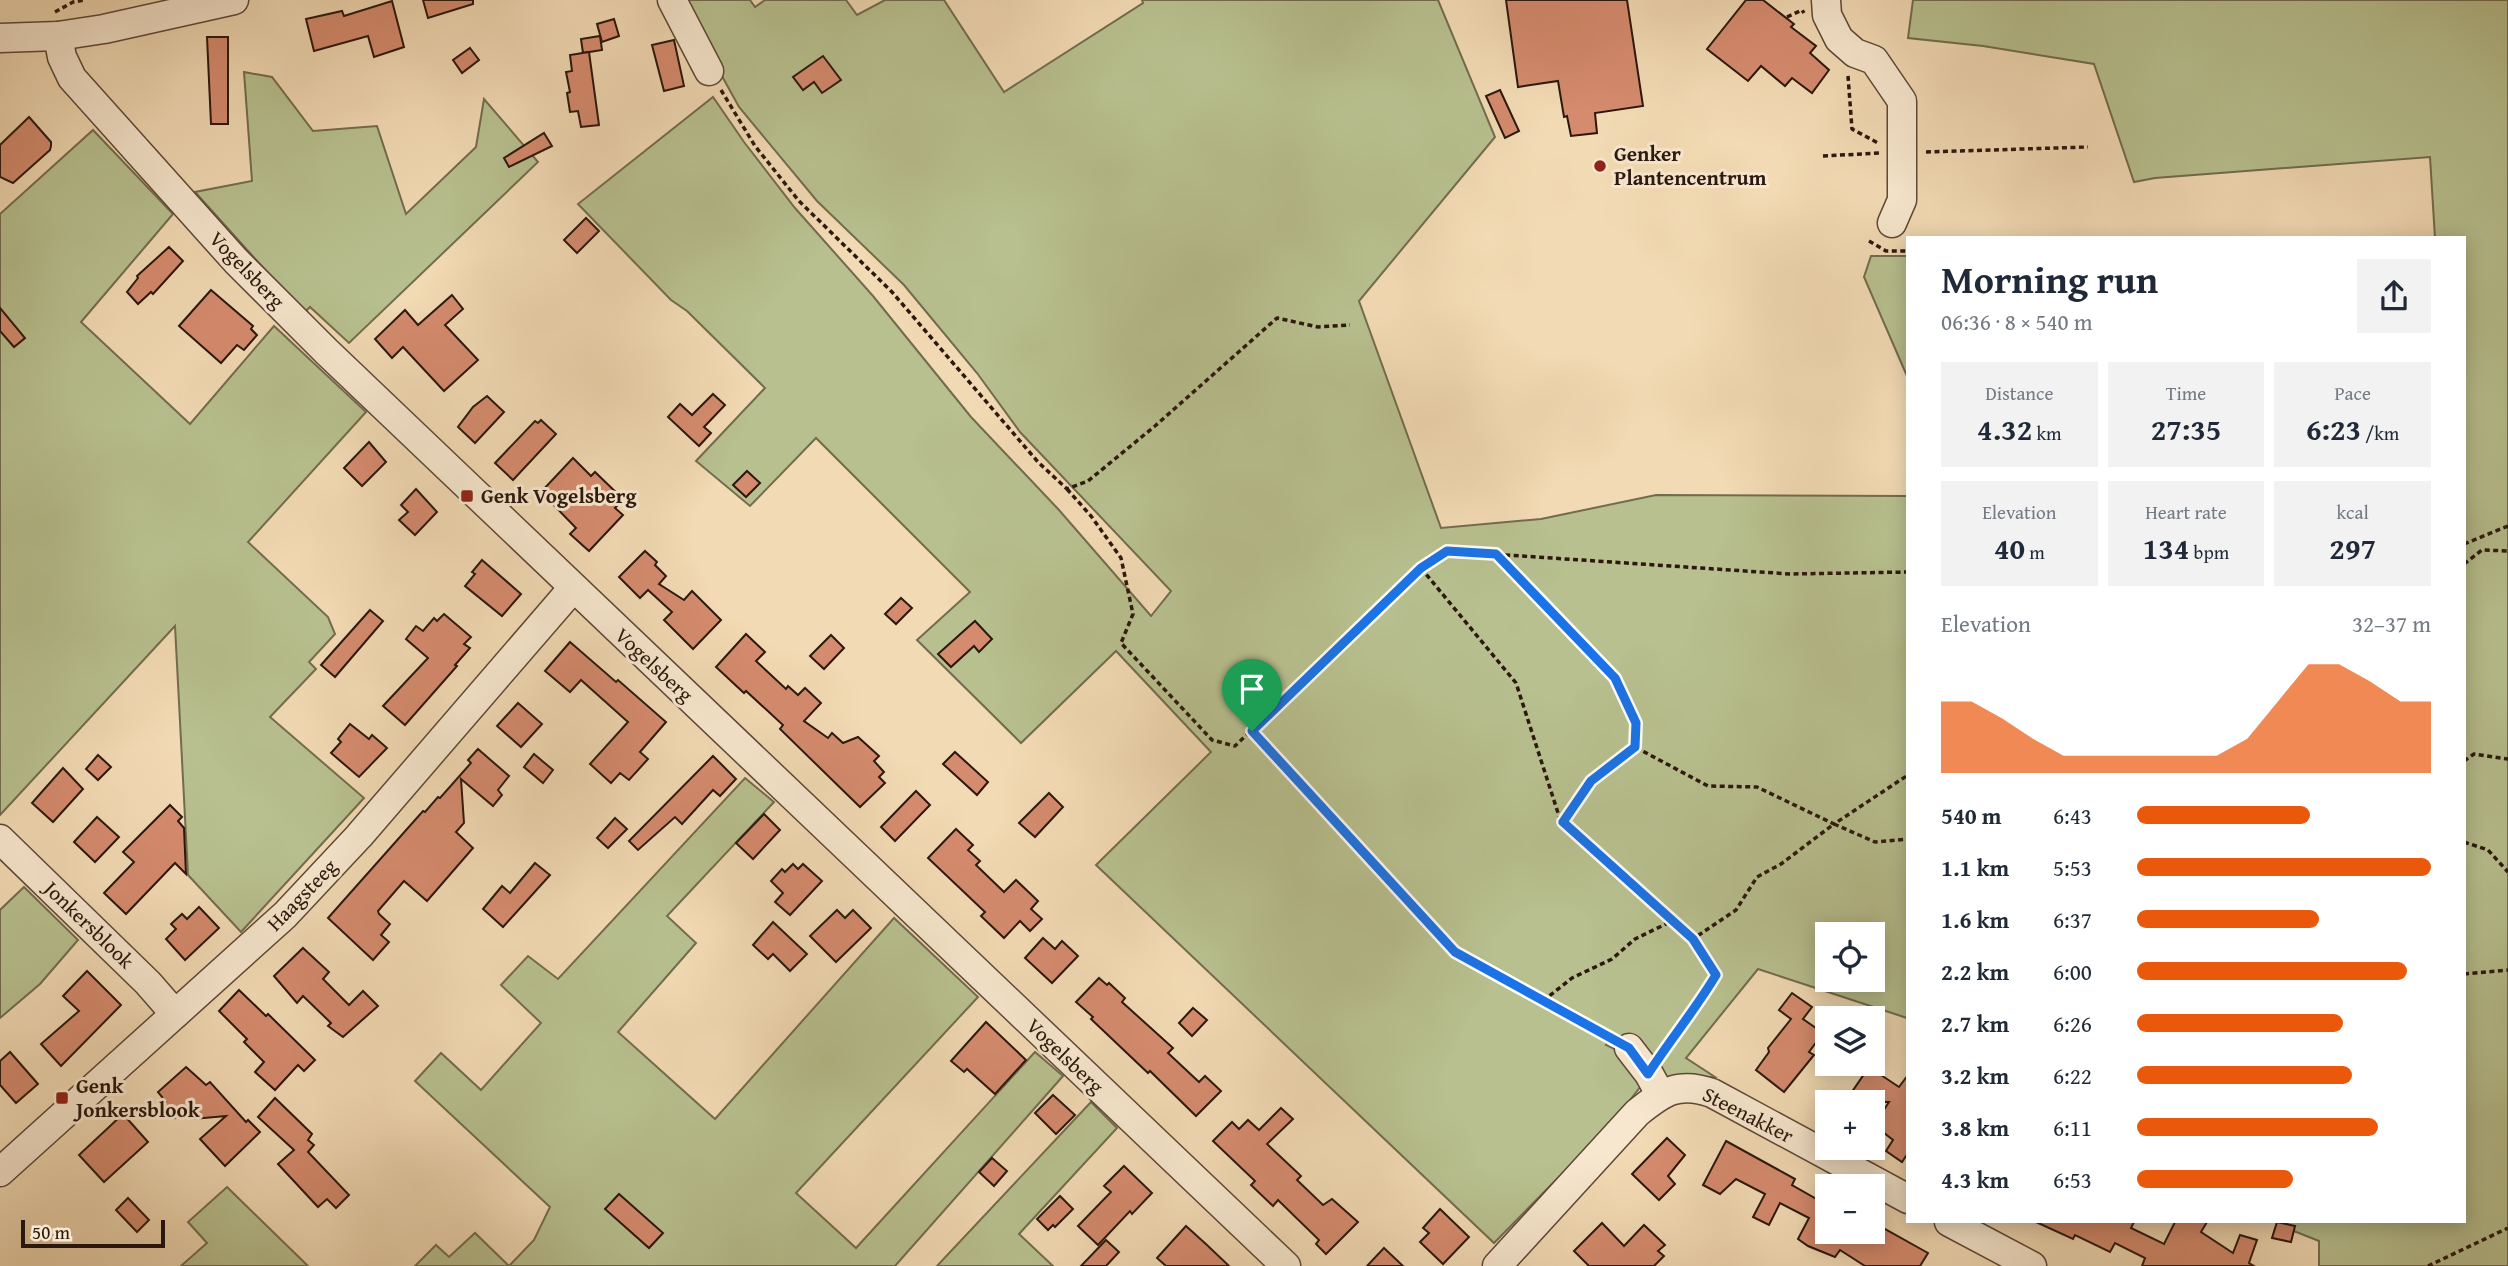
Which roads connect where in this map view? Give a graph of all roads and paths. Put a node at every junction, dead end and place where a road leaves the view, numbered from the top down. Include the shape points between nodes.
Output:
1 (234, 0) edge
2 (672, 0) edge
3 (1817, 11) edge
4 (1787, 17) dead end
5 (58, 36) junction
6 (0, 38) edge
7 (709, 71) joint
8 (1848, 72) dead end
9 (1880, 132) dead end
10 (2088, 147) dead end
11 (1902, 153) junction
12 (1823, 156) dead end
13 (1892, 223) dead end
14 (1869, 242) dead end
15 (1906, 251) edge
16 (1350, 325) dead end
17 (1067, 489) junction
18 (2508, 526) edge
19 (2466, 543) edge
20 (2508, 551) edge
21 (1496, 554) junction
22 (2466, 562) edge
23 (1421, 568) junction
24 (1906, 572) edge
25 (573, 588) junction
26 (1252, 731) junction
27 (1635, 747) junction
28 (2508, 759) edge
29 (2466, 760) edge
30 (1906, 776) edge
31 (1563, 822) junction
32 (1834, 824) junction
33 (0, 839) edge
34 (1906, 839) edge
35 (2466, 843) edge
36 (2508, 872) edge
37 (1672, 921) junction
38 (1693, 939) junction
39 (2508, 970) edge
40 (2466, 974) edge
41 (1543, 1001) junction
42 (176, 1014) junction
43 (1629, 1048) joint
44 (1654, 1084) junction
45 (0, 1172) edge
46 (1906, 1198) edge
47 (1951, 1223) edge
48 (2508, 1228) edge
49 (1286, 1266) edge
50 (1497, 1266) edge
51 (2032, 1266) edge
52 (2428, 1266) edge

1 - 5 street
2 - 7 street
3 - 4 path via 1802,10
3 - 11 street via 1827,15 1839,39 1874,60 1902,101
5 - 6 street
5 - 25 street, Vogelsberg via 72,78 236,261
7 - 17 path via 755,146 799,201 892,292 1038,462
8 - 9 path via 1852,129 1881,145
10 - 11 path
11 - 12 path
11 - 13 street via 1902,200
14 - 15 path via 1886,251
16 - 17 path via 1318,327 1277,318 1088,481
17 - 26 path via 1121,558 1133,614 1121,643 1212,740 1235,746
18 - 19 path
20 - 22 path via 2482,550
21 - 23 path via 1447,551
21 - 24 path via 1790,574
21 - 27 path via 1615,678 1636,723
23 - 26 path
23 - 31 path via 1516,683
25 - 42 street, Haagsteeg via 285,915
25 - 49 street, Vogelsberg
26 - 41 path via 1455,952
27 - 31 path via 1591,781
27 - 32 path via 1708,786 1757,787
28 - 29 path via 2474,754
30 - 32 path
31 - 37 path
32 - 34 path via 1875,842
32 - 38 path via 1757,877 1736,910
33 - 42 street, Jonkersblook
35 - 36 path via 2488,850
37 - 38 path
37 - 41 path via 1572,978
38 - 44 path via 1716,975 1676,1031
39 - 40 path
41 - 43 path
42 - 45 street, Haagsteeg
43 - 44 street
44 - 46 street, Steenakker via 1712,1093
44 - 50 street via 1637,1113
47 - 51 street
48 - 52 path

